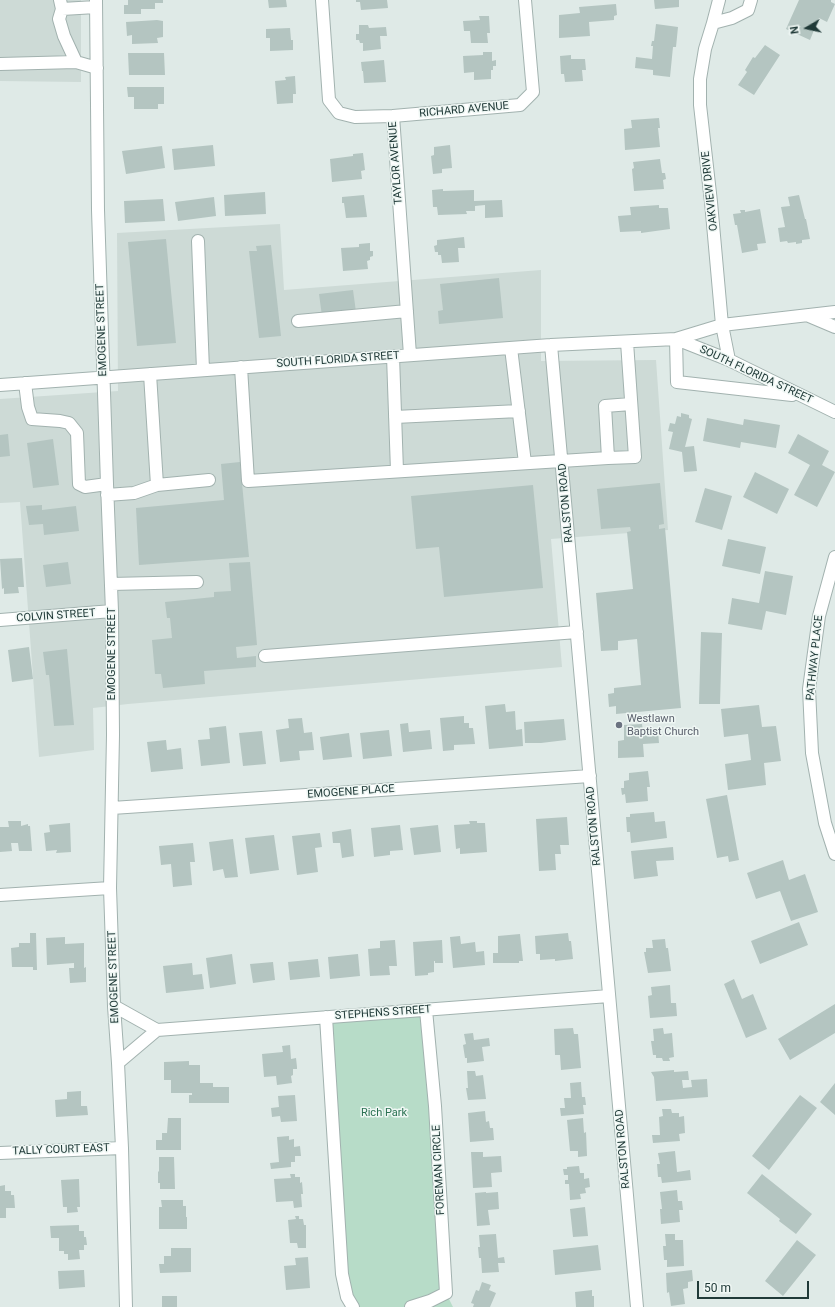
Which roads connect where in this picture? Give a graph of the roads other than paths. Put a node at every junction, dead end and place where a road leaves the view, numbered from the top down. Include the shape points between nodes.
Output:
1 (322, 0) edge
2 (525, 0) edge
3 (719, 0) edge
4 (751, 0) edge
5 (96, 3) edge
6 (61, 4) edge
7 (713, 24) junction
8 (76, 62) junction
9 (0, 64) edge
10 (97, 68) junction
11 (392, 116) junction
12 (198, 241) dead end
13 (406, 311) junction
14 (835, 312) edge
15 (808, 315) junction
16 (298, 321) dead end
17 (722, 325) junction
18 (835, 327) edge
19 (676, 339) junction
20 (627, 342) junction
21 (551, 345) junction
22 (511, 348) junction
23 (410, 355) junction
24 (393, 356) junction
25 (729, 360) junction
26 (241, 367) junction
27 (203, 370) junction
28 (150, 374) junction
29 (103, 378) junction
30 (25, 383) junction
31 (0, 385) edge
32 (801, 396) junction
33 (632, 404) junction
34 (518, 411) junction
35 (835, 412) edge
36 (395, 417) junction
37 (608, 458) junction
38 (562, 461) junction
39 (525, 463) junction
40 (397, 471) junction
41 (209, 480) dead end
42 (158, 485) junction
43 (107, 489) junction
44 (835, 557) edge
45 (197, 582) dead end
46 (112, 584) junction
47 (112, 611) junction
48 (0, 620) edge
49 (577, 632) junction
50 (265, 656) dead end
51 (590, 776) junction
52 (112, 808) junction
53 (835, 854) edge
54 (110, 888) junction
55 (0, 895) edge
56 (609, 996) junction
57 (114, 1006) junction
58 (426, 1010) junction
59 (326, 1017) junction
60 (157, 1030) junction
61 (118, 1063) junction
62 (122, 1148) junction
63 (0, 1153) edge
64 (126, 1307) edge
65 (353, 1307) edge
66 (410, 1307) edge
67 (638, 1307) edge

1 - 11 street, TAYLOR AVENUE via 329,100 339,113 355,117
2 - 11 street, RICHARD AVENUE via 533,92 520,105
3 - 7 street, OAKVIEW DRIVE
4 - 7 street via 748,10
5 - 6 street
5 - 10 street, EMOGENE STREET
6 - 8 street via 59,19
7 - 17 street, OAKVIEW DRIVE via 701,71 700,105
8 - 9 street
8 - 10 street
10 - 29 street, EMOGENE STREET
11 - 13 street, TAYLOR AVENUE
12 - 27 street
13 - 16 street
13 - 23 street, TAYLOR AVENUE
14 - 15 street, SOUTH FLORIDA STREET
15 - 17 street, SOUTH FLORIDA STREET
15 - 18 street
17 - 19 street, SOUTH FLORIDA STREET
17 - 25 street, OAKVIEW DRIVE
19 - 20 street, SOUTH FLORIDA STREET
19 - 25 street, SOUTH FLORIDA STREET
19 - 32 street via 677,382
20 - 21 street, SOUTH FLORIDA STREET
20 - 33 street
21 - 22 street, SOUTH FLORIDA STREET
21 - 38 street, RALSTON ROAD
22 - 23 street, SOUTH FLORIDA STREET
22 - 34 street
23 - 24 street, SOUTH FLORIDA STREET
24 - 26 street, SOUTH FLORIDA STREET
24 - 36 street
25 - 32 street, SOUTH FLORIDA STREET
26 - 27 street, SOUTH FLORIDA STREET
26 - 40 street via 248,481
27 - 28 street, SOUTH FLORIDA STREET
28 - 29 street, SOUTH FLORIDA STREET
28 - 42 street
29 - 30 street, SOUTH FLORIDA STREET
29 - 43 street, EMOGENE STREET
30 - 31 street, SOUTH FLORIDA STREET
30 - 43 street via 32,419 69,423 77,432 79,484
32 - 35 street, SOUTH FLORIDA STREET
33 - 37 street via 635,457
33 - 37 street via 604,406
34 - 36 street
34 - 39 street
36 - 40 street
37 - 38 street
38 - 39 street
38 - 49 street, RALSTON ROAD
39 - 40 street
41 - 42 street
42 - 43 street via 134,493
43 - 46 street, EMOGENE STREET
44 - 53 street, PATHWAY PLACE via 819,616 810,689 812,753 825,823
45 - 46 street
46 - 47 street, EMOGENE STREET
47 - 48 street, COLVIN STREET
47 - 52 street, EMOGENE STREET
49 - 50 street
49 - 51 street, RALSTON ROAD
51 - 52 street, EMOGENE PLACE
51 - 56 street, RALSTON ROAD
52 - 54 street, EMOGENE STREET
54 - 55 street
54 - 57 street, EMOGENE STREET
56 - 58 street, STEPHENS STREET
56 - 67 street, RALSTON ROAD
57 - 60 street
57 - 61 street, EMOGENE STREET
58 - 59 street, STEPHENS STREET
58 - 66 street, FOREMAN CIRCLE via 435,1106 446,1293
59 - 60 street, STEPHENS STREET
59 - 65 street via 342,1274 347,1297
60 - 61 street
61 - 62 street, EMOGENE STREET
62 - 63 street, TALLY COURT EAST
62 - 64 street, EMOGENE STREET

